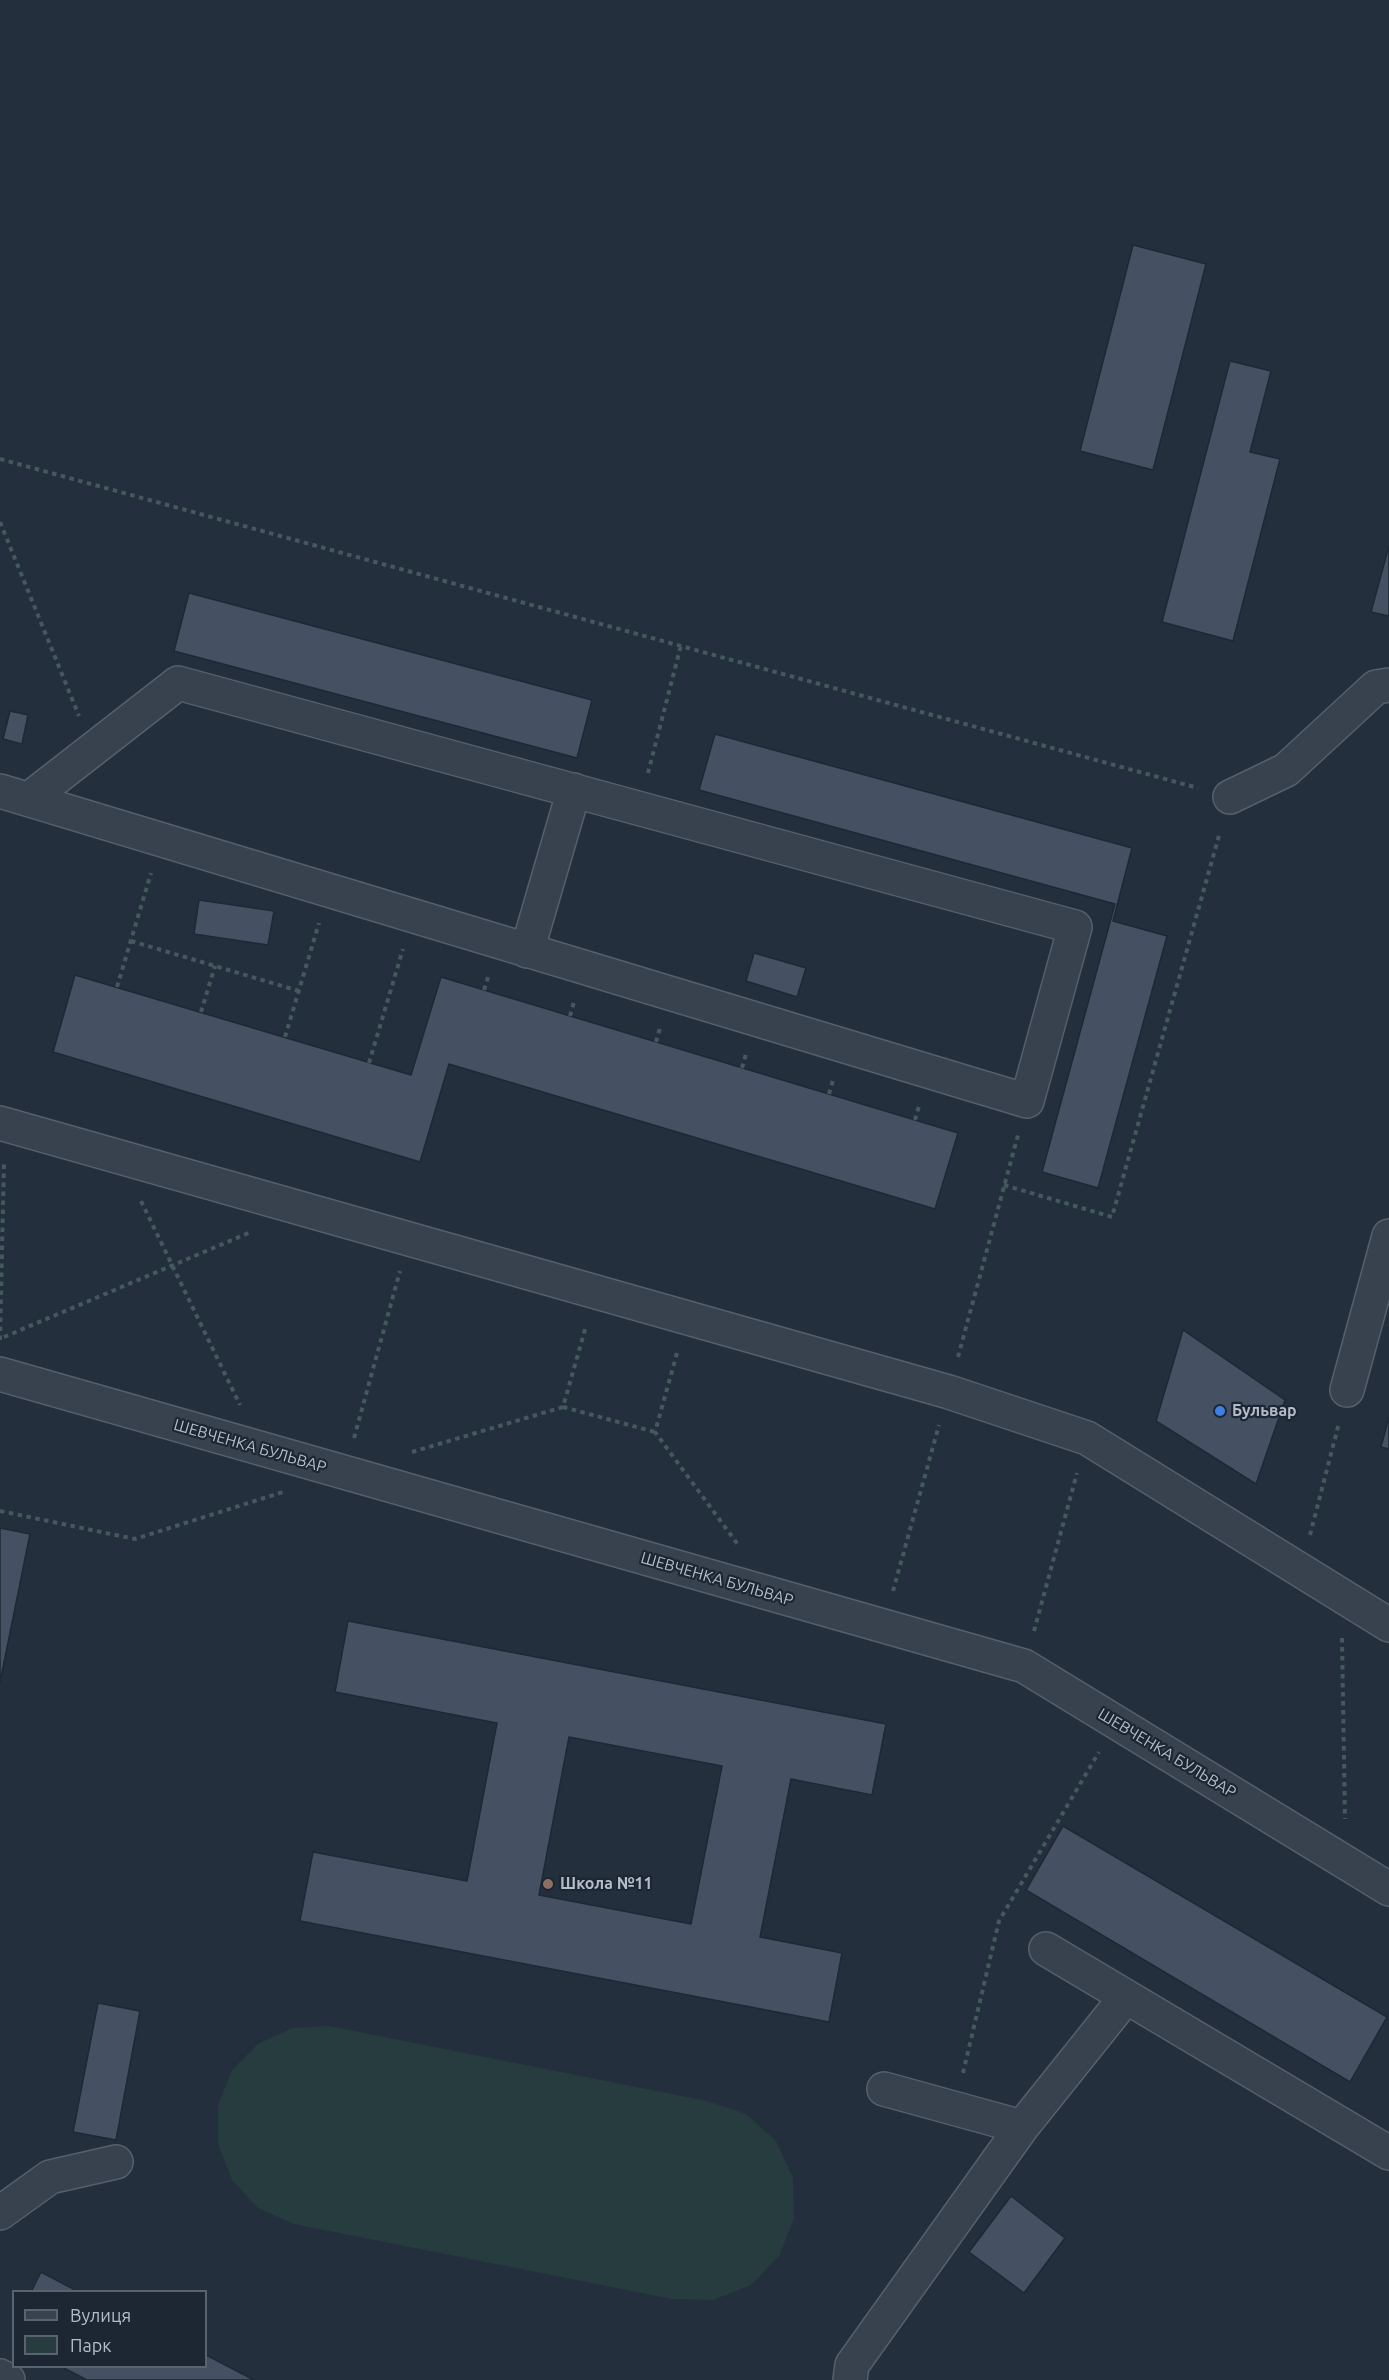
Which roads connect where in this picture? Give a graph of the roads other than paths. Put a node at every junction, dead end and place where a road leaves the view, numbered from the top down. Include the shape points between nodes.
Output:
1 (1389, 685) edge
2 (574, 790) junction
3 (14, 795) edge
4 (1230, 797) road end
5 (527, 951) junction
6 (2, 1124) edge
7 (1389, 1236) edge
8 (0, 1374) edge
9 (1347, 1390) road end
10 (1389, 1625) edge
11 (1389, 1889) edge
12 (1046, 1949) dead end
13 (1126, 1997) junction
14 (885, 2089) dead end
15 (1022, 2127) junction
16 (1389, 2153) edge
17 (116, 2162) dead end
18 (0, 2212) edge
19 (0, 2376) edge
20 (8, 2380) edge
21 (850, 2380) edge

1 - 4 street via 1376,687 1286,770
2 - 3 street via 177,682 93,750
2 - 5 street
2 - 5 street via 1075,927 1027,1101
3 - 5 street
6 - 10 street via 949,1392 1087,1438
7 - 9 street
8 - 11 street, ШЕВЧЕНКА БУЛЬВАР via 1024,1666
12 - 13 street
13 - 15 street
13 - 16 street
14 - 15 street
15 - 21 street via 852,2365
17 - 18 street via 50,2177
19 - 20 street

